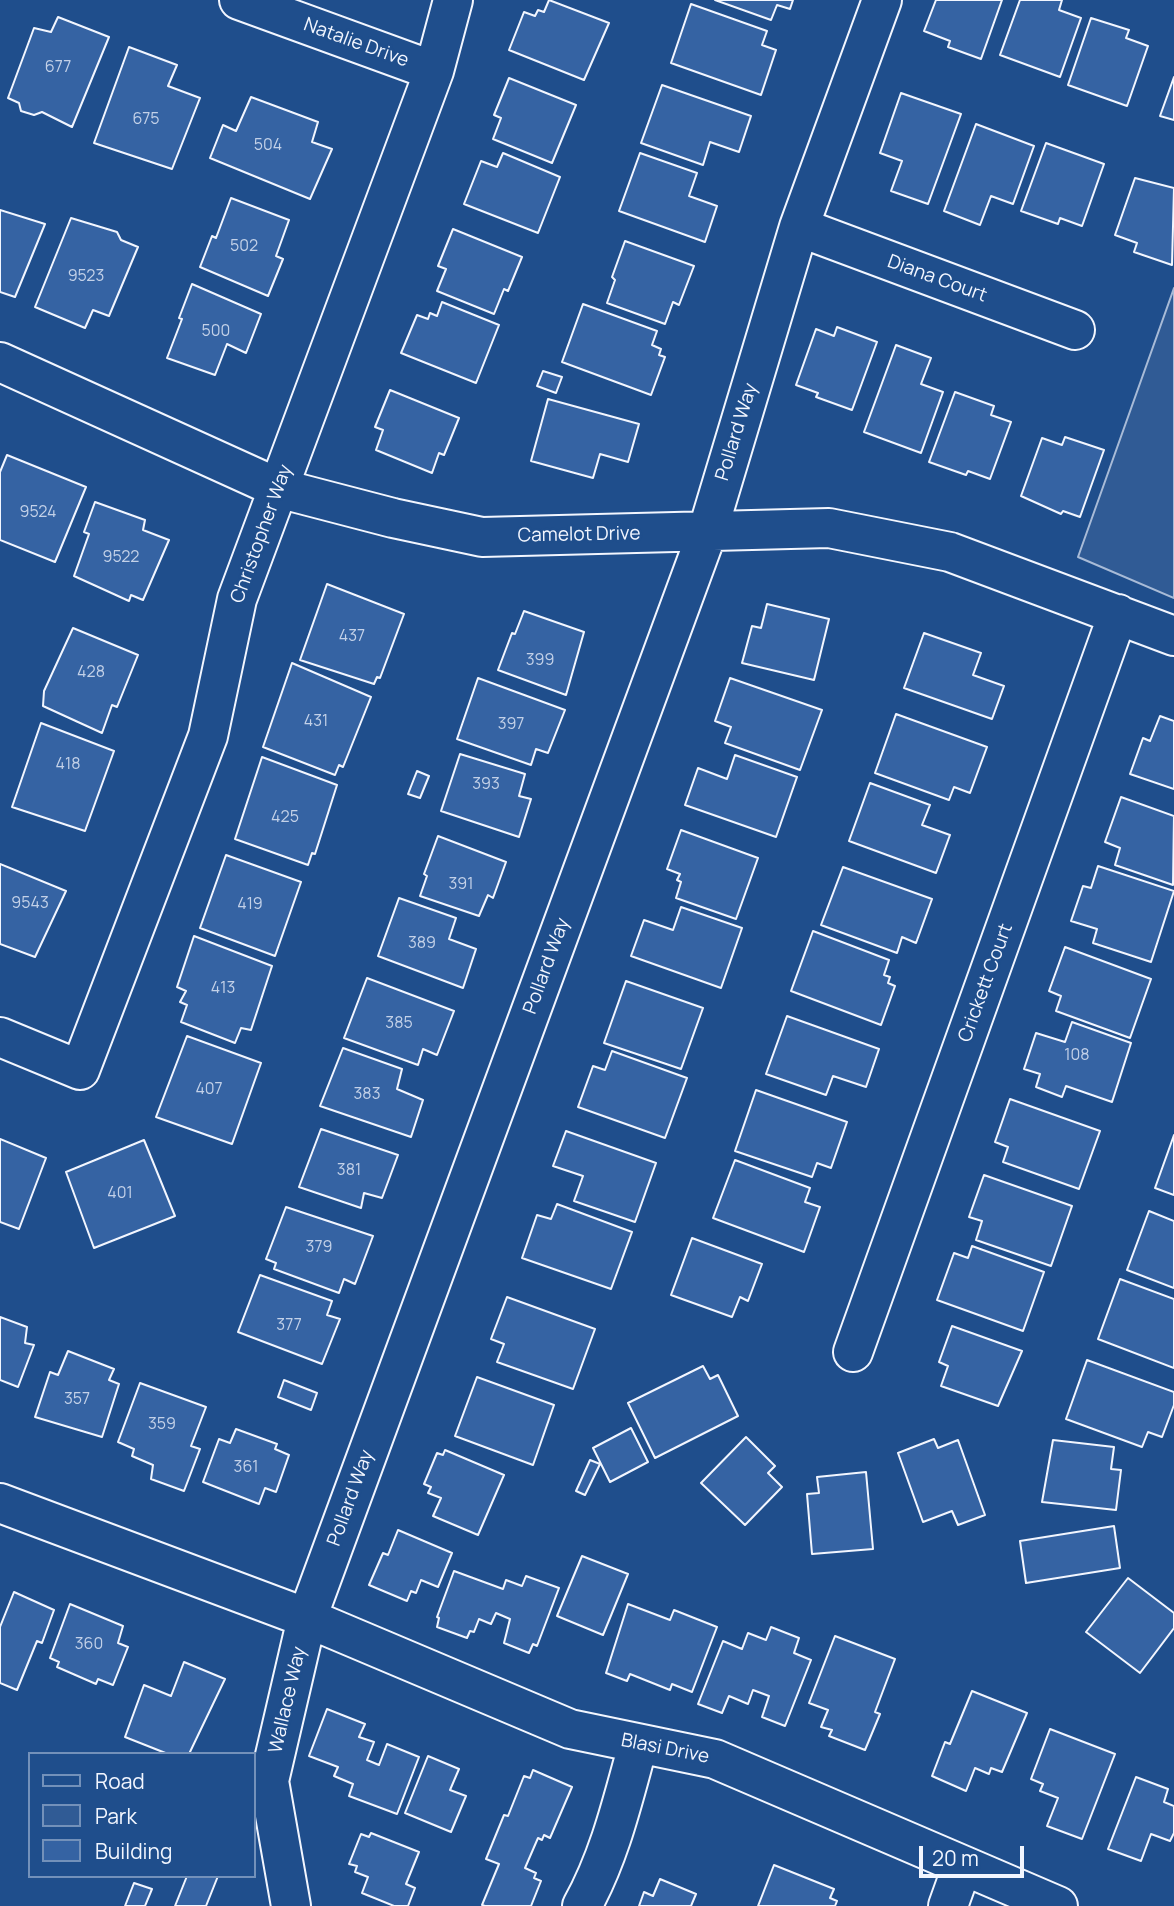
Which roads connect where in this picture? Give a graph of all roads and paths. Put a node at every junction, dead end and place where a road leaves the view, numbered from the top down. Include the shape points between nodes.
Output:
1 (239, 0) edge
2 (453, 0) edge
3 (882, 0) edge
4 (434, 71) junction
5 (799, 227) junction
6 (1075, 330) dead end
7 (0, 362) edge
8 (278, 488) junction
9 (706, 533) junction
10 (1118, 614) junction
11 (1174, 636) edge
12 (0, 1037) edge
13 (853, 1352) dead end
14 (0, 1503) edge
15 (307, 1618) junction
16 (638, 1745) junction
17 (962, 1867) junction
18 (291, 1906) edge
19 (582, 1906) edge
20 (948, 1906) edge
21 (1058, 1906) edge

1 - 4 street, Natalie Drive
2 - 4 street, Christopher Way
3 - 5 street, Pollard Way
4 - 8 street, Christopher Way
5 - 6 street, Diana Court
5 - 9 street, Pollard Way
7 - 8 street, Camelot Drive
8 - 9 street, Camelot Drive via 482,537
8 - 12 street, Christopher Way via 237,599 208,736 80,1070
9 - 10 street, Camelot Drive via 829,528 896,541 950,552
9 - 15 street, Pollard Way
10 - 11 street, Camelot Drive
10 - 13 street, Crickett Court
14 - 15 street
15 - 16 street, Blasi Drive via 569,1729
15 - 18 street, Wallace Way via 269,1781
16 - 17 street, Blasi Drive via 715,1759
16 - 19 street via 599,1872
17 - 20 street
17 - 21 street, Blasi Drive

